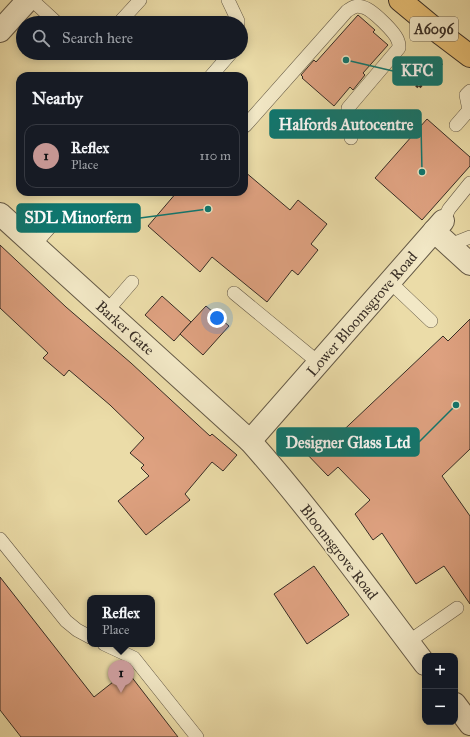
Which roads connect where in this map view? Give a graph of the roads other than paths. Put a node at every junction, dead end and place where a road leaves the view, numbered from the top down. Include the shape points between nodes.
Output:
1 (28, 0) edge
2 (32, 0) edge
3 (140, 0) edge
4 (228, 0) edge
5 (400, 0) edge
6 (49, 16) edge
7 (125, 16) edge
8 (236, 16) edge
9 (3, 23) edge
10 (470, 56) edge
11 (225, 60) edge
12 (214, 72) edge
13 (470, 90) edge
14 (248, 123) edge
15 (456, 125) dead end
16 (352, 138) dead end
17 (470, 183) edge
18 (0, 214) edge
19 (59, 217) dead end
20 (442, 232) junction
21 (470, 237) edge
22 (34, 245) junction
23 (470, 264) edge
24 (132, 282) dead end
25 (390, 282) junction
26 (234, 292) dead end
27 (107, 311) junction
28 (431, 321) dead end
29 (319, 363) junction
30 (250, 442) junction
31 (0, 539) edge
32 (457, 608) dead end
33 (87, 635) edge
34 (408, 642) junction
35 (110, 647) edge
36 (422, 660) edge
37 (458, 708) edge
38 (470, 724) edge
39 (197, 737) edge

1 - 9 street
2 - 6 lane
3 - 7 lane
4 - 8 lane
5 - 10 main road, A6096
11 - 12 lane
13 - 15 lane via 466,95 469,110
14 - 16 lane via 348,11 355,6 363,7 394,34 399,41 399,48 348,108
17 - 20 lane, Lower Bloomsgrove Road via 449,209
18 - 22 street, Barker Gate
19 - 22 lane
20 - 21 lane
20 - 23 street
20 - 25 street, Lower Bloomsgrove Road
22 - 27 street, Barker Gate
24 - 27 lane
25 - 28 lane
25 - 29 street, Lower Bloomsgrove Road
26 - 29 lane
27 - 30 street, Barker Gate
29 - 30 street, Lower Bloomsgrove Road
30 - 34 street, Bloomsgrove Road via 321,527
31 - 33 lane via 66,621
32 - 34 lane
34 - 36 street, Bloomsgrove Road
35 - 39 lane via 134,658
37 - 38 street

